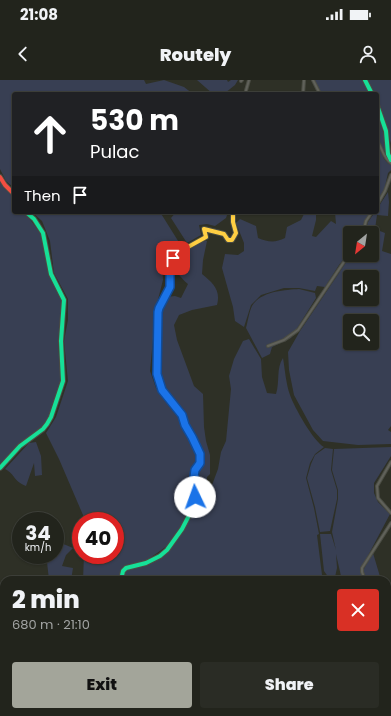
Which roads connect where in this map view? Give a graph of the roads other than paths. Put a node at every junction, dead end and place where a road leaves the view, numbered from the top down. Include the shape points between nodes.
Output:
1 (249, 80) edge
2 (304, 80) edge
3 (313, 80) edge
4 (365, 80) edge
5 (246, 92) edge
6 (303, 92) edge
7 (319, 92) edge
8 (371, 92) edge
9 (379, 111) edge
10 (379, 144) edge
11 (391, 160) edge
12 (391, 164) edge
13 (391, 175) edge
14 (0, 177) edge
15 (12, 192) edge
16 (379, 202) edge
17 (28, 214) edge
18 (233, 214) edge
19 (371, 214) edge
20 (365, 226) edge
21 (344, 262) edge
22 (268, 346) dead end
23 (391, 462) edge
24 (0, 468) edge
25 (391, 513) edge
26 (391, 523) edge
27 (122, 576) edge
28 (364, 576) edge

1 - 5 street
2 - 6 street
3 - 7 street
4 - 8 street
9 - 11 street via 386,131
10 - 12 street via 386,160
13 - 16 street
14 - 15 street
17 - 24 street via 43,233 51,274 64,300 60,341 63,381 47,424 20,446
18 - 27 street via 236,233 232,240 228,240 224,234 204,229 206,237 183,249 170,261 170,287 159,308 157,374 162,390 182,415 200,454 200,463 195,470 193,484 195,501 186,524 167,550 151,561 126,568
19 - 20 street
21 - 22 street via 298,330 284,340
23 - 25 street via 377,486 378,498
26 - 28 street via 362,568

